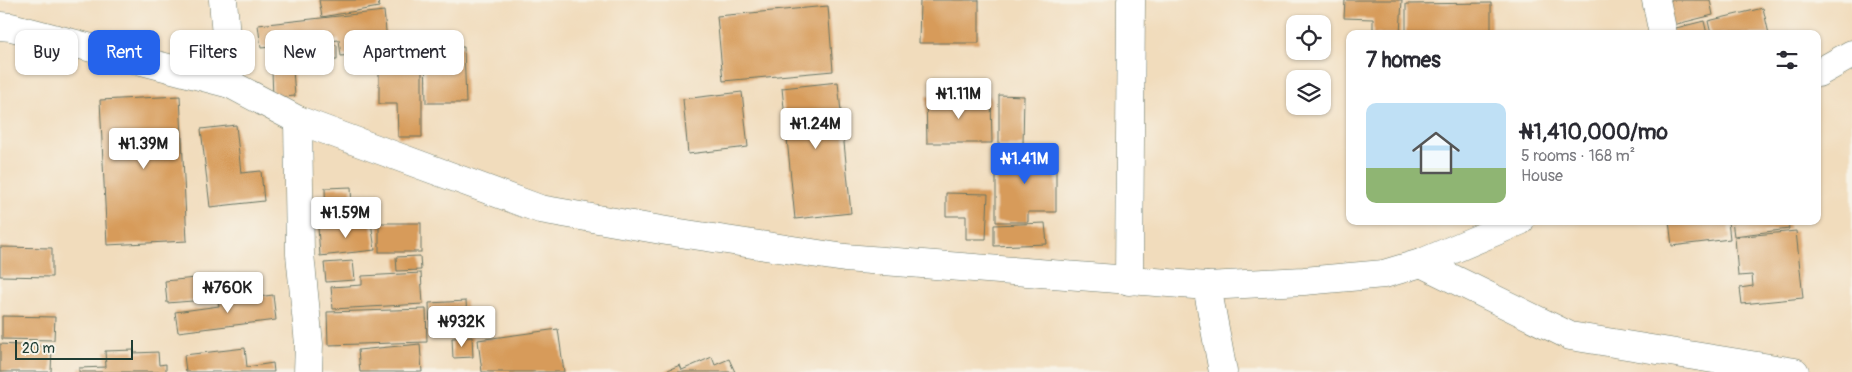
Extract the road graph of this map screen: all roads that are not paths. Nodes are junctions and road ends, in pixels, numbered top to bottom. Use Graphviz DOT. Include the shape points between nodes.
graph roads {
  1 [pos="223,0"];
  2 [pos="1131,0"];
  3 [pos="1656,0"];
  4 [pos="0,26"];
  5 [pos="1662,30"];
  6 [pos="1852,54"];
  7 [pos="1821,72"];
  8 [pos="230,84"];
  9 [pos="298,120"];
  10 [pos="1511,225"];
  11 [pos="1421,263"];
  12 [pos="1129,281"];
  13 [pos="1207,286"];
  14 [pos="308,372"];
  15 [pos="1223,372"];
  16 [pos="1795,372"];
  1 -- 8 [label="street"];
  2 -- 12 [label="street"];
  3 -- 5 [label="street"];
  4 -- 8 [label="street"];
  6 -- 7 [label="street"];
  8 -- 9 [label="street"];
  9 -- 12 [label="street" via="540,208 845,258"];
  9 -- 14 [label="street" via="300,254 309,344"];
  10 -- 11 [label="street"];
  11 -- 13 [label="street" via="1384,274"];
  11 -- 16 [label="street" via="1570,336"];
  12 -- 13 [label="street"];
  13 -- 15 [label="street"];
}
